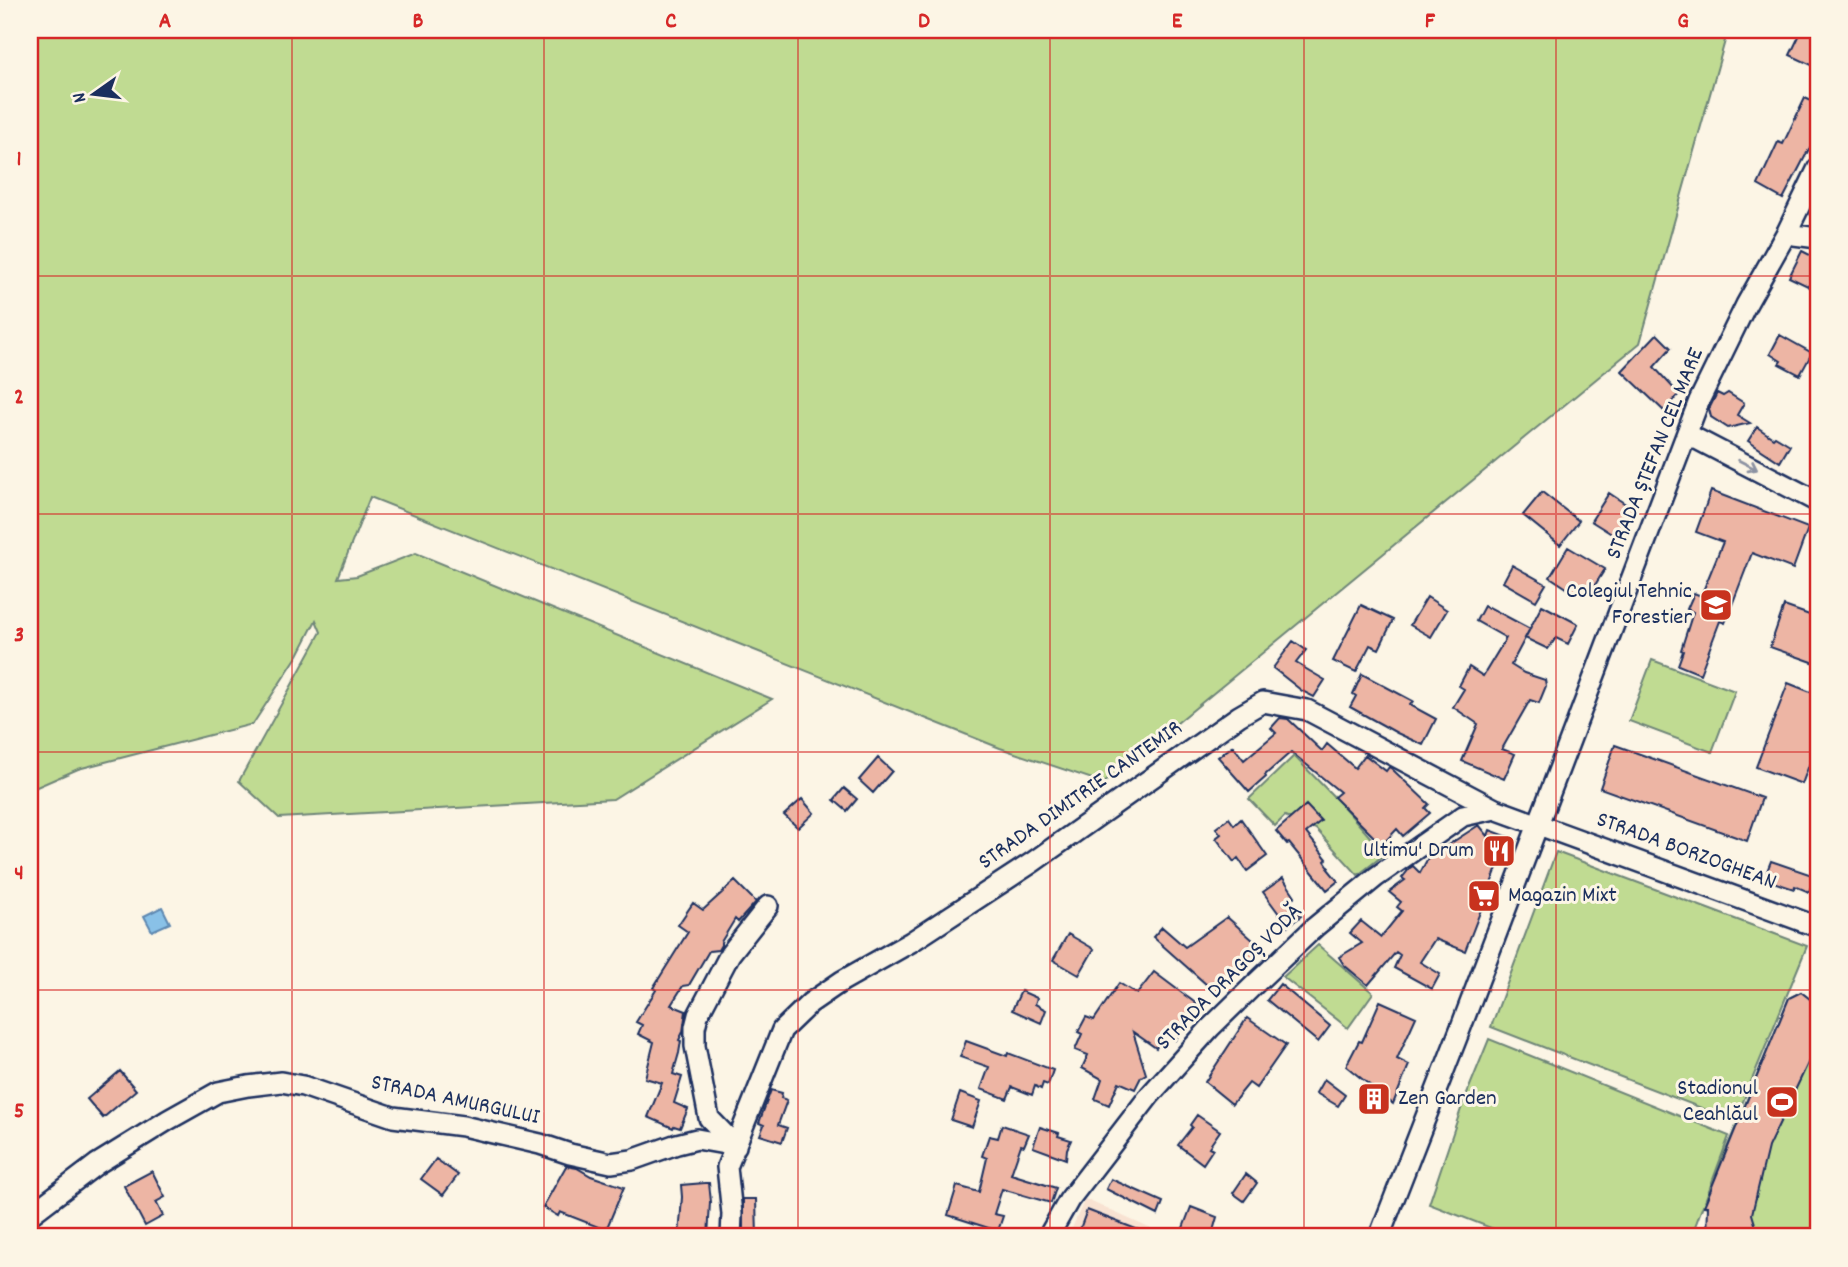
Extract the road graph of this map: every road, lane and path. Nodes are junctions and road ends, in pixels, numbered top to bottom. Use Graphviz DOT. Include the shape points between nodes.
graph roads {
  1 [pos="1818,168"];
  2 [pos="1787,232"];
  3 [pos="1818,238"];
  4 [pos="1687,433"];
  5 [pos="1818,502"];
  6 [pos="1495,809"];
  7 [pos="1537,824"];
  8 [pos="768,906"];
  9 [pos="1818,927"];
  10 [pos="736,1146"];
  11 [pos="30,1215"];
  12 [pos="731,1237"];
  13 [pos="1048,1237"];
  14 [pos="1379,1237"];
  1 -- 2 [label="street, STRADA ȘTEFAN CEL MARE"];
  2 -- 3 [label="street"];
  2 -- 4 [label="street, STRADA ȘTEFAN CEL MARE" via="1746,305"];
  4 -- 5 [label="street, one-way"];
  4 -- 7 [label="street, STRADA ȘTEFAN CEL MARE"];
  6 -- 7 [label="street, STRADA DIMITRIE CANTEMIR"];
  6 -- 10 [label="street, STRADA DIMITRIE CANTEMIR" via="1307,710 1263,702 1021,869 810,1003 782,1030"];
  6 -- 13 [label="street, STRADA DRAGOȘ VODĂ" via="1463,816 1376,877 1255,984 1150,1095 1069,1200"];
  7 -- 9 [label="street, STRADA BORZOGHEAN"];
  7 -- 14 [label="street, STRADA ȘTEFAN CEL MARE"];
  8 -- 10 [label="street" via="730,954 695,1027 709,1118"];
  10 -- 11 [label="street, STRADA AMURGULUI" via="697,1139 611,1163 463,1126 393,1117 281,1082 218,1092 97,1164"];
  10 -- 12 [label="street, STRADA DIMITRIE CANTEMIR" via="727,1167"];
}
